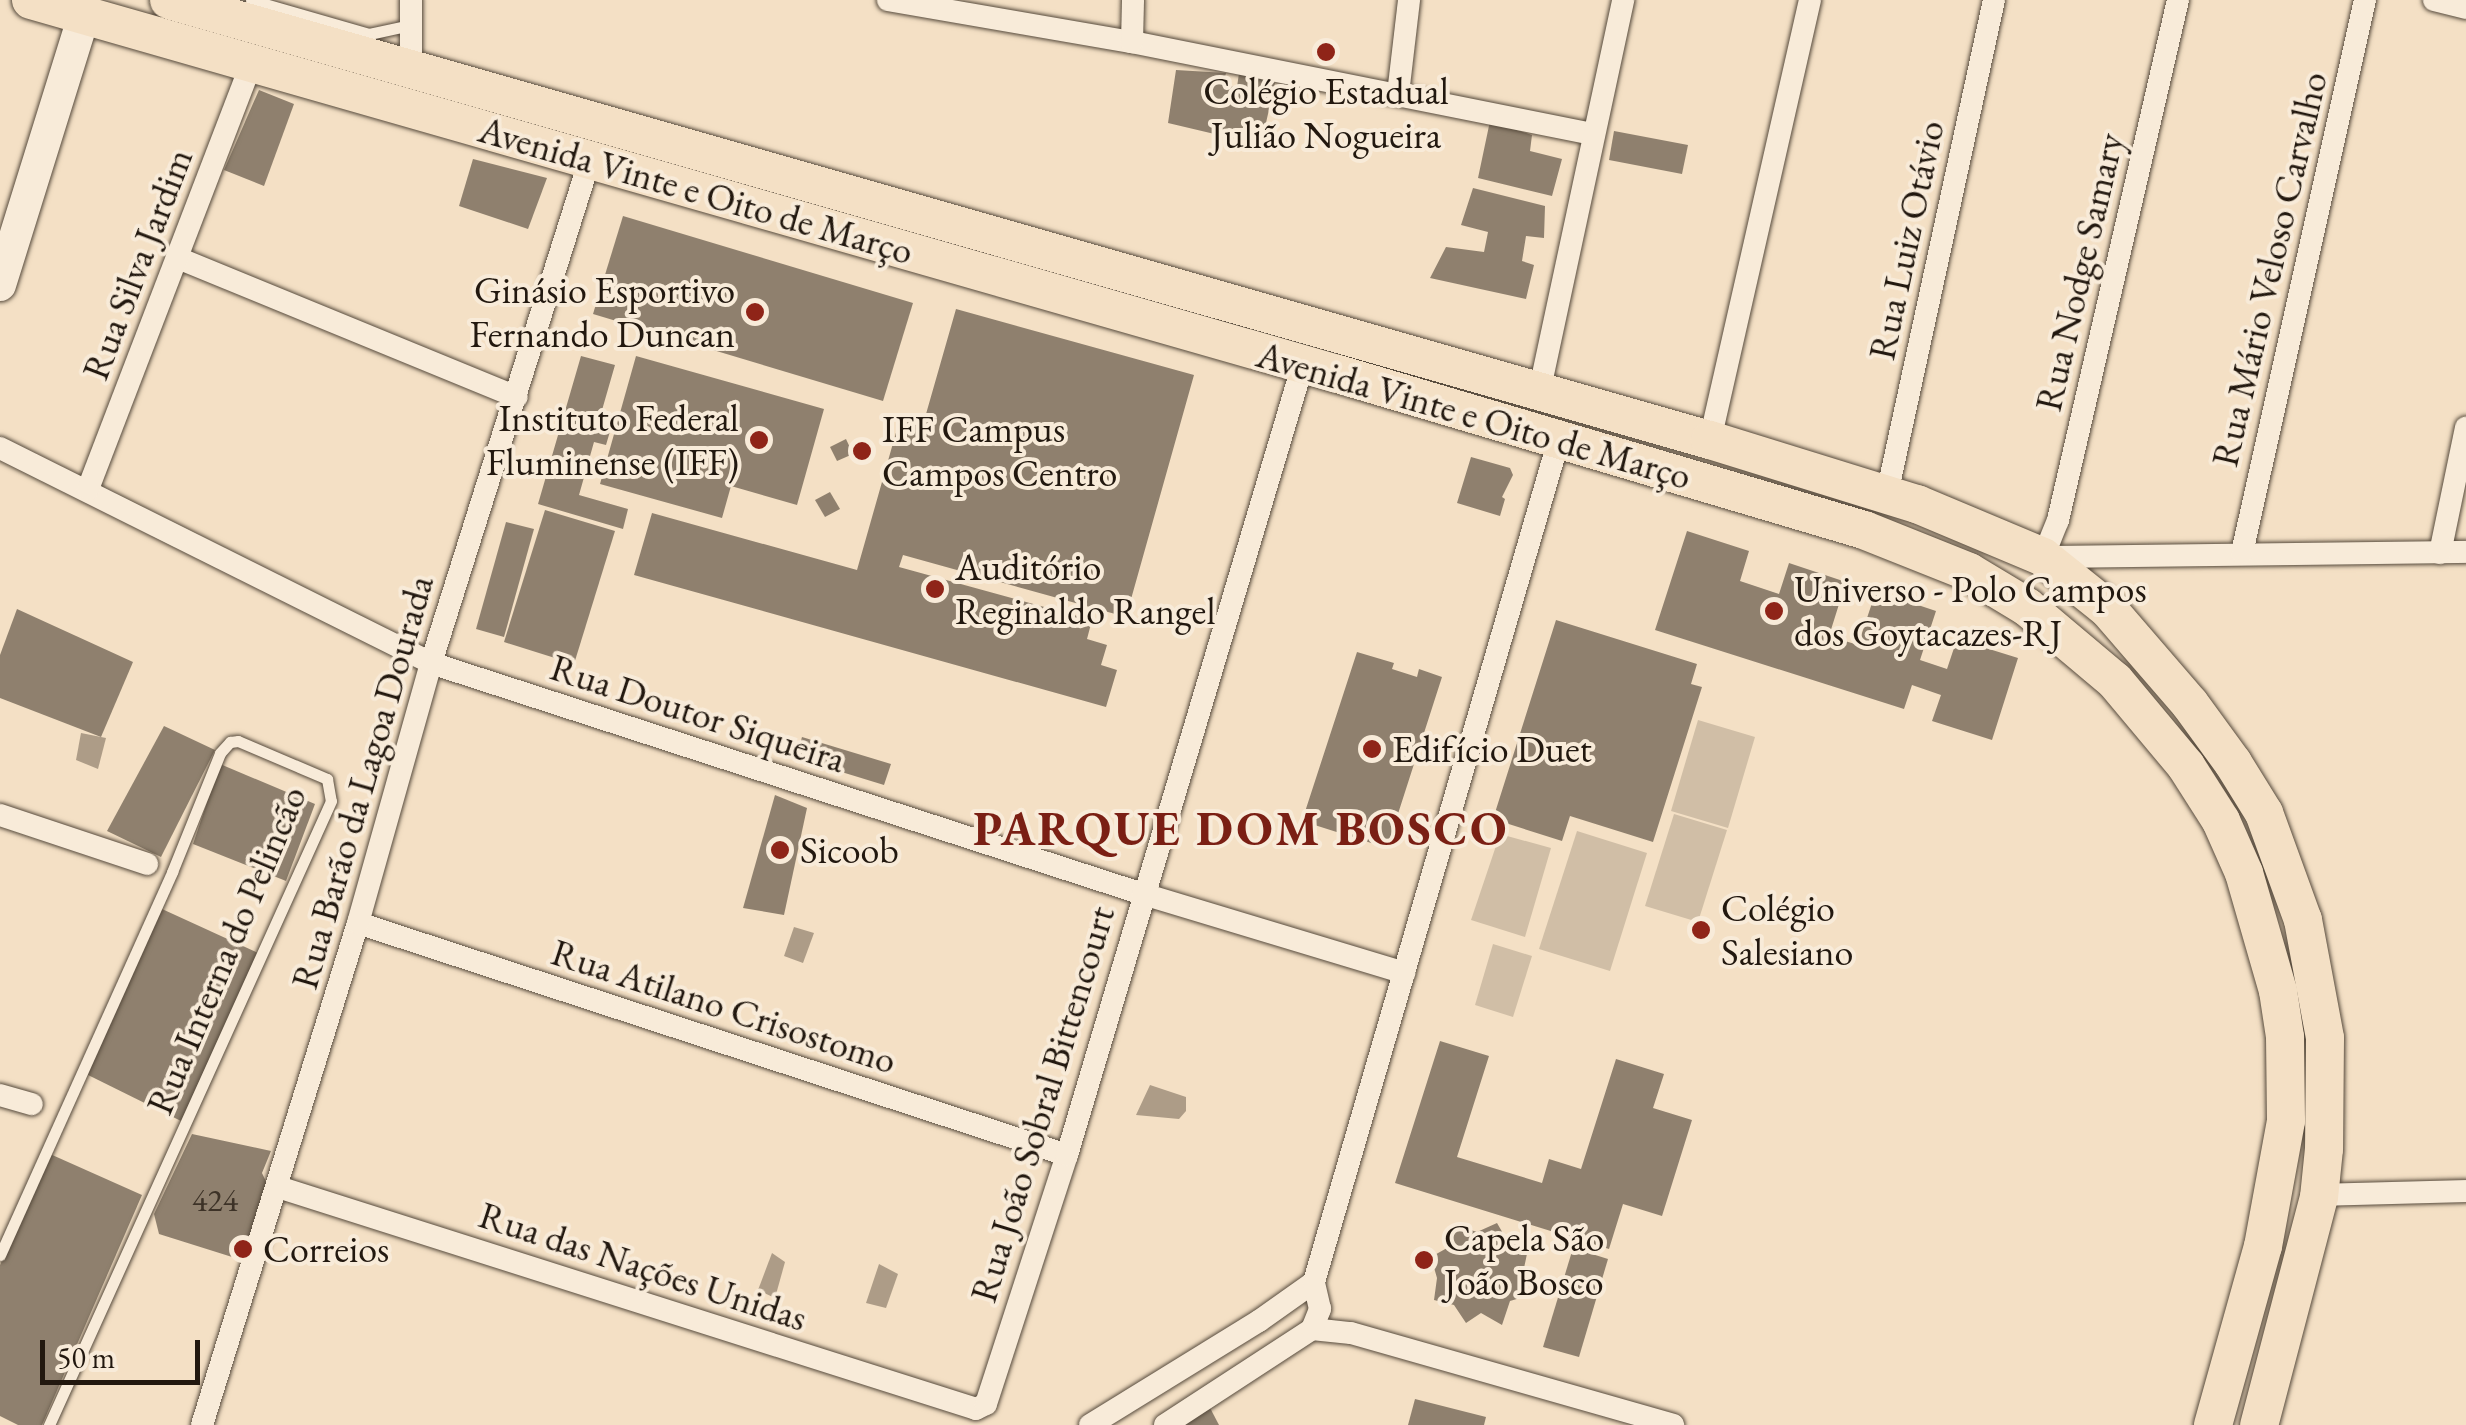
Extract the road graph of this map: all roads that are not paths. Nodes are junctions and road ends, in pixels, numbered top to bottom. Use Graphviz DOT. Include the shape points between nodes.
graph roads {
  1 [pos="31,0"];
  2 [pos="170,0"];
  3 [pos="251,0"];
  4 [pos="411,0"];
  5 [pos="888,0"];
  6 [pos="1133,0"];
  7 [pos="1409,0"];
  8 [pos="1623,0"];
  9 [pos="1810,0"];
  10 [pos="1994,0"];
  11 [pos="2178,0"];
  12 [pos="2365,0"];
  13 [pos="2434,0"];
  14 [pos="955,6"];
  15 [pos="2466,8"];
  16 [pos="84,15"];
  17 [pos="411,25"];
  18 [pos="1132,42"];
  19 [pos="252,64"];
  20 [pos="411,72"];
  21 [pos="1398,94"];
  22 [pos="1593,134"];
  23 [pos="590,160"];
  24 [pos="774,176"];
  25 [pos="178,258"];
  26 [pos="0,285"];
  27 [pos="1320,369"];
  28 [pos="1539,393"];
  29 [pos="517,397"];
  30 [pos="2466,428"];
  31 [pos="1559,439"];
  32 [pos="1710,440"];
  33 [pos="0,448"];
  34 [pos="1752,453"];
  35 [pos="88,489"];
  36 [pos="1887,494"];
  37 [pos="2242,552"];
  38 [pos="2466,552"];
  39 [pos="2440,553"];
  40 [pos="2043,557"];
  41 [pos="431,663"];
  42 [pos="0,815"];
  43 [pos="147,864"];
  44 [pos="1143,894"];
  45 [pos="358,923"];
  46 [pos="1404,973"];
  47 [pos="2278,991"];
  48 [pos="0,1095"];
  49 [pos="32,1104"];
  50 [pos="1068,1155"];
  51 [pos="278,1187"];
  52 [pos="2466,1191"];
  53 [pos="2318,1195"];
  54 [pos="0,1255"];
  55 [pos="1314,1282"];
  56 [pos="1316,1319"];
  57 [pos="986,1416"];
  58 [pos="1627,1419"];
  59 [pos="49,1425"];
  60 [pos="202,1425"];
  61 [pos="1090,1425"];
  62 [pos="1166,1425"];
  63 [pos="1674,1425"];
  64 [pos="2213,1425"];
  65 [pos="2259,1425"];
  1 -- 16 [label="main road, Avenida Vinte e Oito de Março"];
  2 -- 20 [label="main road, Avenida Vinte e Oito de Março"];
  3 -- 17 [label="lane" via="369,34"];
  4 -- 17 [label="street"];
  5 -- 14 [label="street"];
  6 -- 18 [label="street"];
  7 -- 21 [label="street"];
  8 -- 22 [label="street"];
  9 -- 32 [label="street"];
  10 -- 36 [label="street, Rua Luiz Otávio"];
  11 -- 40 [label="street, Rua Nodge Samary" via="2058,520"];
  12 -- 37 [label="street, Rua Mário Veloso Carvalho"];
  13 -- 15 [label="street"];
  14 -- 18 [label="street"];
  16 -- 19 [label="main road, Avenida Vinte e Oito de Março"];
  16 -- 26 [label="main road"];
  17 -- 20 [label="street"];
  18 -- 21 [label="street"];
  19 -- 23 [label="main road, Avenida Vinte e Oito de Março"];
  19 -- 25 [label="street, Rua Silva Jardim"];
  20 -- 24 [label="main road, Avenida Vinte e Oito de Março"];
  21 -- 22 [label="street"];
  22 -- 28 [label="street"];
  23 -- 24 [label="main road" via="599,146 617,146 724,173"];
  23 -- 27 [label="main road, Avenida Vinte e Oito de Março"];
  23 -- 29 [label="street, Rua Barão da Lagoa Dourada"];
  24 -- 28 [label="main road, Avenida Vinte e Oito de Março"];
  25 -- 29 [label="street"];
  25 -- 35 [label="street, Rua Silva Jardim"];
  27 -- 28 [label="main road" via="1353,368 1518,417 1532,414"];
  27 -- 31 [label="main road, Avenida Vinte e Oito de Março"];
  27 -- 44 [label="street, Rua João Sobral Bittencourt"];
  28 -- 32 [label="main road, Avenida Vinte e Oito de Março"];
  29 -- 41 [label="street, Rua Barão da Lagoa Dourada"];
  30 -- 39 [label="street"];
  31 -- 34 [label="main road" via="1578,418 1724,458"];
  31 -- 46 [label="street"];
  31 -- 47 [label="main road, Avenida Vinte e Oito de Março" via="1918,549 2027,606 2153,722 2221,821 2244,873"];
  32 -- 34 [label="main road, Avenida Vinte e Oito de Março"];
  33 -- 35 [label="street, Rua Doutor Siqueira"];
  34 -- 36 [label="main road, Avenida Vinte e Oito de Março"];
  35 -- 41 [label="street, Rua Doutor Siqueira"];
  36 -- 40 [label="main road, Avenida Vinte e Oito de Março"];
  37 -- 39 [label="street"];
  37 -- 40 [label="street"];
  38 -- 39 [label="street"];
  40 -- 53 [label="main road, Avenida Vinte e Oito de Março" via="2108,609 2151,657 2264,814 2303,920 2324,1038 2328,1090"];
  41 -- 44 [label="street, Rua Doutor Siqueira"];
  41 -- 45 [label="street, Rua Barão da Lagoa Dourada"];
  42 -- 43 [label="street"];
  44 -- 46 [label="street, Rua Doutor Siqueira"];
  44 -- 50 [label="street, Rua João Sobral Bittencourt"];
  45 -- 50 [label="street, Rua Atilano Crisostomo"];
  45 -- 51 [label="street, Rua Barão da Lagoa Dourada"];
  46 -- 55 [label="street"];
  47 -- 53 [label="main road" via="2294,1014 2293,1177 2295,1186"];
  47 -- 64 [label="main road, Avenida Vinte e Oito de Março" via="2286,1121 2262,1246"];
  48 -- 49 [label="street"];
  50 -- 57 [label="street, Rua João Sobral Bittencourt"];
  51 -- 57 [label="street, Rua das Nações Unidas"];
  51 -- 60 [label="street, Rua Barão da Lagoa Dourada"];
  52 -- 53 [label="street"];
  53 -- 65 [label="main road, Avenida Vinte e Oito de Março"];
  54 -- 59 [label="lane, Rua Interna do Pelincão" via="220,753 238,741 327,779 330,800"];
  55 -- 56 [label="street"];
  55 -- 61 [label="street"];
  56 -- 58 [label="street"];
  56 -- 62 [label="street"];
  58 -- 63 [label="street"];
}
